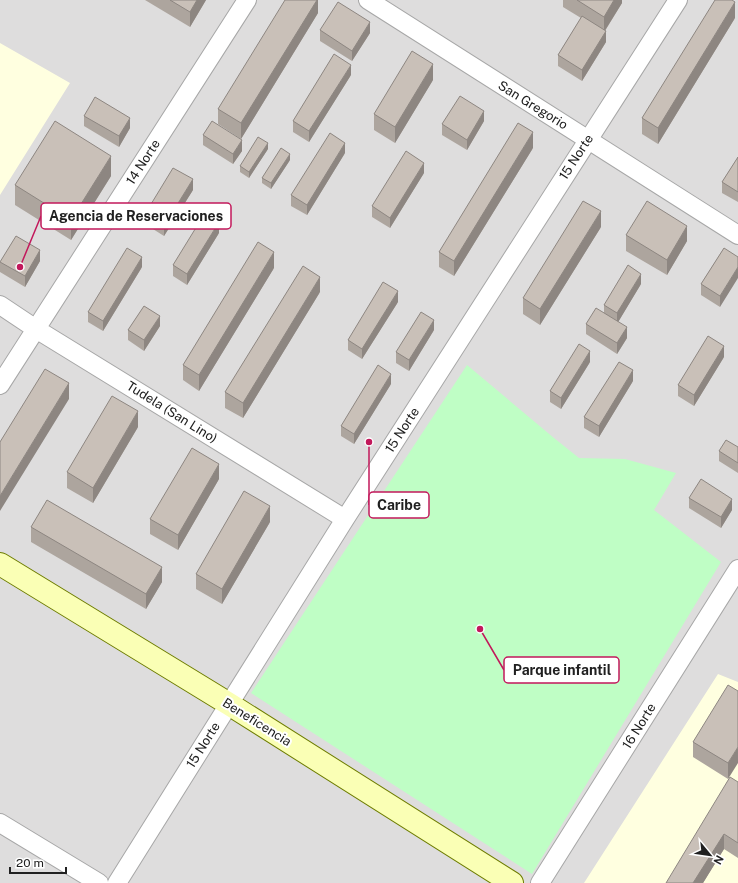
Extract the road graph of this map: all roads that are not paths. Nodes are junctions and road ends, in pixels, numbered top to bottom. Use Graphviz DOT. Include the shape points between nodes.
graph roads {
  1 [pos="247,0"];
  2 [pos="368,0"];
  3 [pos="678,0"];
  4 [pos="588,140"];
  5 [pos="738,235"];
  6 [pos="0,305"];
  7 [pos="36,329"];
  8 [pos="0,385"];
  9 [pos="346,519"];
  10 [pos="0,564"];
  11 [pos="738,569"];
  12 [pos="229,704"];
  13 [pos="0,823"];
  14 [pos="98,883"];
  15 [pos="117,883"];
  16 [pos="512,883"];
  17 [pos="540,883"];
  1 -- 7 [label="street, 14 Norte"];
  2 -- 4 [label="street, San Gregorio"];
  3 -- 4 [label="street, 15 Norte"];
  4 -- 5 [label="street, San Gregorio"];
  4 -- 9 [label="street, 15 Norte"];
  6 -- 7 [label="street, Tudela (San Lino)"];
  7 -- 8 [label="street, 14 Norte"];
  7 -- 9 [label="street, Tudela (San Lino)"];
  9 -- 12 [label="street, 15 Norte"];
  10 -- 12 [label="main road, Beneficencia"];
  11 -- 17 [label="street, 16 Norte"];
  12 -- 15 [label="street, 15 Norte"];
  12 -- 16 [label="main road, Beneficencia"];
  13 -- 14 [label="street"];
}
